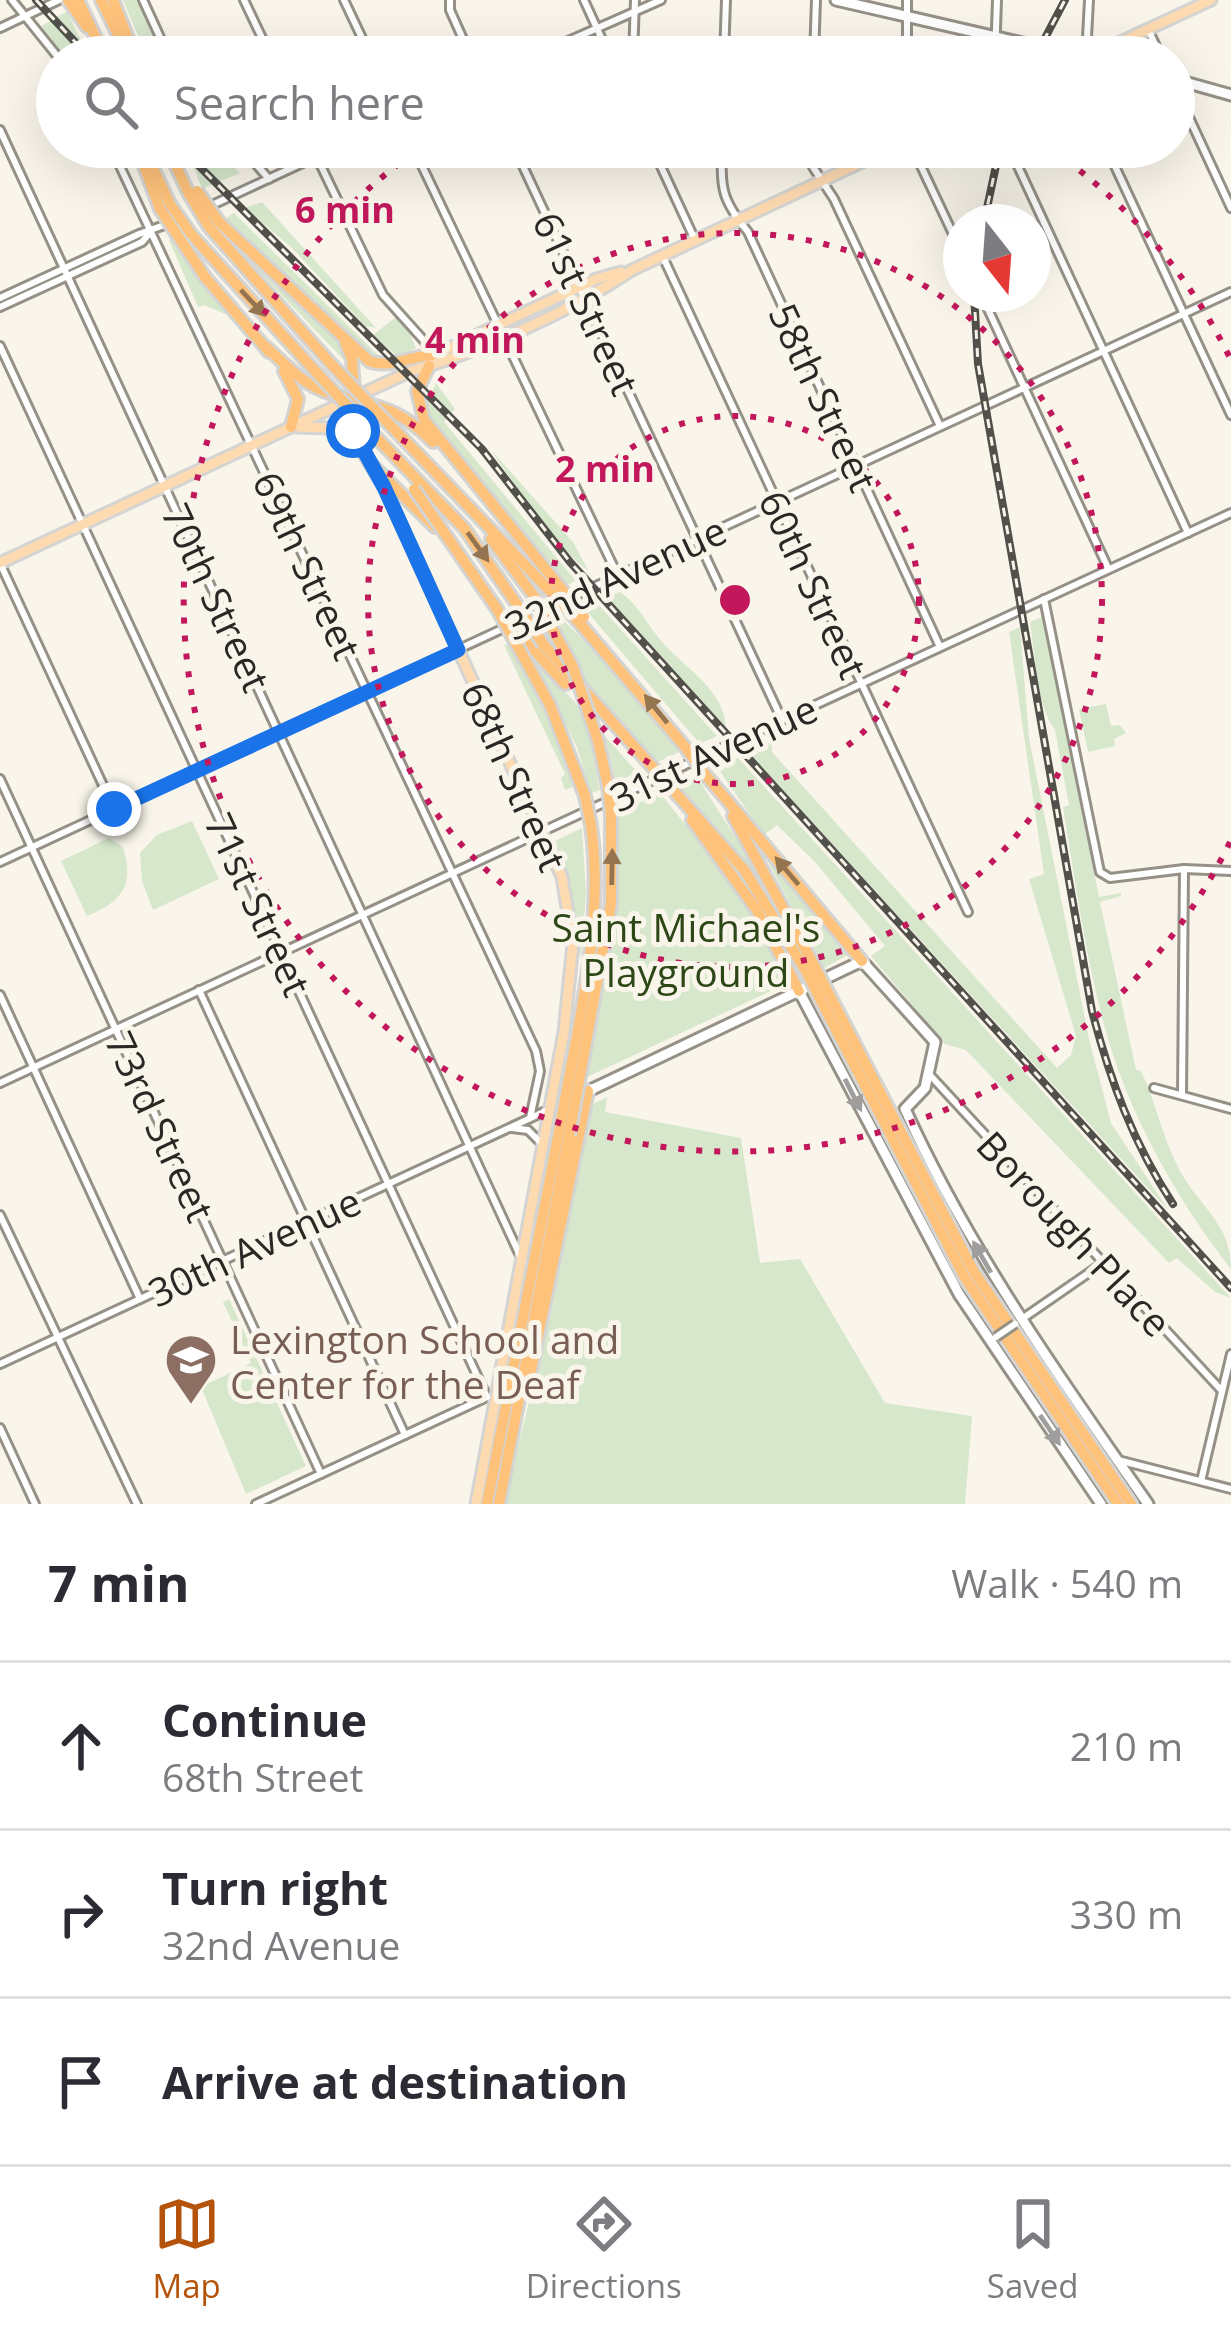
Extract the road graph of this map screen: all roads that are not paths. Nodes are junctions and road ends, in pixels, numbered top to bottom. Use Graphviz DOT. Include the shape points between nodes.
graph roads {
  1 [pos="11,0"];
  2 [pos="59,0"];
  3 [pos="68,0"];
  4 [pos="113,0"];
  5 [pos="143,0"];
  6 [pos="244,0"];
  7 [pos="344,0"];
  8 [pos="450,0"];
  9 [pos="584,0"];
  10 [pos="634,0"];
  11 [pos="662,0"];
  12 [pos="726,0"];
  13 [pos="816,0"];
  14 [pos="836,0"];
  15 [pos="907,0"];
  16 [pos="997,0"];
  17 [pos="1088,0"];
  18 [pos="1211,0"];
  19 [pos="101,1"];
  20 [pos="80,9"];
  21 [pos="634,11"];
  22 [pos="907,15"];
  23 [pos="26,16"];
  24 [pos="597,27"];
  25 [pos="0,28"];
  26 [pos="1148,29"];
  27 [pos="42,36"];
  28 [pos="95,36"];
  29 [pos="120,36"];
  30 [pos="125,36"];
  31 [pos="160,36"];
  32 [pos="261,36"];
  33 [pos="361,36"];
  34 [pos="462,36"];
  35 [pos="579,36"];
  36 [pos="601,36"];
  37 [pos="633,36"];
  38 [pos="725,36"];
  39 [pos="815,36"];
  40 [pos="907,36"];
  41 [pos="996,36"];
  42 [pos="1087,36"];
  43 [pos="1132,36"];
  44 [pos="1151,36"];
  45 [pos="1195,87"];
  46 [pos="1231,95"];
  47 [pos="1195,128"];
  48 [pos="0,130"];
  49 [pos="121,168"];
  50 [pos="149,168"];
  51 [pos="180,168"];
  52 [pos="259,168"];
  53 [pos="291,168"];
  54 [pos="323,168"];
  55 [pos="423,168"];
  56 [pos="524,168"];
  57 [pos="662,168"];
  58 [pos="722,168"];
  59 [pos="814,168"];
  60 [pos="851,168"];
  61 [pos="922,168"];
  62 [pos="1019,168"];
  63 [pos="1116,168"];
  64 [pos="268,179"];
  65 [pos="823,182"];
  66 [pos="165,206"];
  67 [pos="1231,208"];
  68 [pos="943,213"];
  69 [pos="738,220"];
  70 [pos="214,225"];
  71 [pos="151,232"];
  72 [pos="695,240"];
  73 [pos="662,256"];
  74 [pos="632,270"];
  75 [pos="67,272"];
  76 [pos="579,287"];
  77 [pos="1231,292"];
  78 [pos="0,298"];
  79 [pos="584,298"];
  80 [pos="0,307"];
  81 [pos="989,312"];
  82 [pos="1184,313"];
  83 [pos="500,330"];
  84 [pos="343,339"];
  85 [pos="0,346"];
  86 [pos="266,347"];
  87 [pos="1104,350"];
  88 [pos="432,358"];
  89 [pos="1024,387"];
  90 [pos="354,398"];
  91 [pos="1231,415"];
  92 [pos="940,426"];
  93 [pos="291,427"];
  94 [pos="372,433"];
  95 [pos="252,445"];
  96 [pos="370,463"];
  97 [pos="856,465"];
  98 [pos="462,469"];
  99 [pos="166,486"];
  100 [pos="460,499"];
  101 [pos="776,502"];
  102 [pos="1231,513"];
  103 [pos="82,525"];
  104 [pos="1188,533"];
  105 [pos="698,538"];
  106 [pos="0,563"];
  107 [pos="1108,570"];
  108 [pos="618,576"];
  109 [pos="482,586"];
  110 [pos="555,589"];
  111 [pos="1044,599"];
  112 [pos="940,647"];
  113 [pos="458,650"];
  114 [pos="861,684"];
  115 [pos="368,692"];
  116 [pos="603,716"];
  117 [pos="782,720"];
  118 [pos="280,732"];
  119 [pos="196,771"];
  120 [pos="704,773"];
  121 [pos="0,779"];
  122 [pos="674,792"];
  123 [pos="114,809"];
  124 [pos="544,830"];
  125 [pos="32,848"];
  126 [pos="0,862"];
  127 [pos="1184,869"];
  128 [pos="1231,871"];
  129 [pos="453,873"];
  130 [pos="968,912"];
  131 [pos="364,914"];
  132 [pos="281,952"];
  133 [pos="862,961"];
  134 [pos="812,971"];
  135 [pos="199,990"];
  136 [pos="799,991"];
  137 [pos="0,995"];
  138 [pos="116,1029"];
  139 [pos="577,1064"];
  140 [pos="33,1067"];
  141 [pos="929,1074"];
  142 [pos="0,1083"];
  143 [pos="1154,1088"];
  144 [pos="588,1091"];
  145 [pos="1182,1096"];
  146 [pos="1231,1108"];
  147 [pos="550,1109"];
  148 [pos="530,1118"];
  149 [pos="508,1128"];
  150 [pos="564,1133"];
  151 [pos="471,1146"];
  152 [pos="544,1146"];
  153 [pos="388,1184"];
  154 [pos="0,1215"];
  155 [pos="306,1222"];
  156 [pos="223,1261"];
  157 [pos="522,1261"];
  158 [pos="1103,1263"];
  159 [pos="140,1299"];
  160 [pos="1018,1322"];
  161 [pos="58,1338"];
  162 [pos="993,1339"];
  163 [pos="1231,1354"];
  164 [pos="0,1364"];
  165 [pos="1222,1391"];
  166 [pos="491,1398"];
  167 [pos="0,1428"];
  168 [pos="404,1435"];
  169 [pos="512,1435"];
  170 [pos="1117,1460"];
  171 [pos="321,1474"];
  172 [pos="1201,1481"];
  173 [pos="1231,1489"];
  174 [pos="1127,1502"];
  175 [pos="35,1504"];
  176 [pos="137,1504"];
  177 [pos="256,1504"];
  178 [pos="476,1504"];
  179 [pos="487,1504"];
  180 [pos="499,1504"];
  181 [pos="1101,1504"];
  182 [pos="1148,1504"];
  1 -- 23 [label="street"];
  2 -- 23 [label="street"];
  3 -- 20 [label="highway"];
  4 -- 30 [label="highway"];
  5 -- 31 [label="street"];
  6 -- 32 [label="street"];
  7 -- 33 [label="street"];
  8 -- 34 [label="street"];
  9 -- 24 [label="street"];
  10 -- 21 [label="street"];
  11 -- 21 [label="street"];
  12 -- 38 [label="street"];
  13 -- 39 [label="street"];
  14 -- 22 [label="street"];
  15 -- 22 [label="street"];
  16 -- 41 [label="street"];
  17 -- 42 [label="street"];
  18 -- 26 [label="main road"];
  19 -- 29 [label="highway"];
  20 -- 28 [label="highway"];
  21 -- 24 [label="street"];
  21 -- 37 [label="street"];
  22 -- 40 [label="street"];
  22 -- 41 [label="street"];
  23 -- 25 [label="street"];
  23 -- 27 [label="street"];
  24 -- 35 [label="street"];
  24 -- 36 [label="street"];
  26 -- 43 [label="main road"];
  26 -- 44 [label="street"];
  45 -- 46 [label="street"];
  47 -- 67 [label="street"];
  48 -- 75 [label="street, 70th Street"];
  49 -- 71 [label="street, 69th Street"];
  50 -- 66 [label="highway"];
  51 -- 70 [label="highway, bridge"];
  52 -- 64 [label="street"];
  53 -- 64 [label="street"];
  54 -- 88 [label="street" via="383,295"];
  55 -- 83 [label="street"];
  56 -- 76 [label="street, 61st Street"];
  57 -- 72 [label="street"];
  58 -- 69 [label="street, 58th Street" via="721,191"];
  59 -- 65 [label="street"];
  60 -- 65 [label="main road"];
  61 -- 68 [label="street"];
  62 -- 87 [label="street"];
  63 -- 82 [label="street"];
  64 -- 71 [label="street"];
  65 -- 69 [label="main road"];
  65 -- 92 [label="street"];
  66 -- 86 [label="highway, bridge" via="205,277"];
  66 -- 94 [label="highway, one-way, bridge"];
  69 -- 72 [label="main road"];
  69 -- 97 [label="street, 58th Street"];
  70 -- 84 [label="highway"];
  70 -- 100 [label="highway, bridge"];
  71 -- 75 [label="street"];
  71 -- 95 [label="street, 69th Street"];
  72 -- 73 [label="main road"];
  73 -- 74 [label="main road"];
  73 -- 101 [label="street, 60th Street"];
  74 -- 76 [label="main road"];
  74 -- 79 [label="main road"];
  75 -- 78 [label="street"];
  75 -- 80 [label="street"];
  75 -- 99 [label="street, 70th Street"];
  76 -- 79 [label="street, 61st Street"];
  76 -- 83 [label="main road"];
  77 -- 82 [label="street, 32nd Avenue"];
  79 -- 83 [label="main road"];
  79 -- 105 [label="street, 61st Street"];
  81 -- 89 [label="street"];
  82 -- 87 [label="street, 32nd Avenue"];
  82 -- 91 [label="street"];
  83 -- 88 [label="main road"];
  83 -- 108 [label="street"];
  84 -- 88 [label="highway" via="379,365"];
  84 -- 90 [label="highway"];
  85 -- 103 [label="street, 71st Street"];
  86 -- 90 [label="highway" via="307,382"];
  86 -- 93 [label="highway" via="298,394"];
  87 -- 89 [label="street, 32nd Avenue"];
  87 -- 104 [label="street"];
  88 -- 90 [label="main road"];
  88 -- 98 [label="highway" via="417,387 418,408"];
  89 -- 92 [label="street, 32nd Avenue"];
  89 -- 107 [label="street"];
  90 -- 93 [label="main road"];
  90 -- 96 [label="main road, 68th Street" via="354,436"];
  90 -- 98 [label="highway" via="409,418"];
  92 -- 97 [label="street, 32nd Avenue"];
  93 -- 95 [label="main road"];
  93 -- 96 [label="main road" via="332,429"];
  94 -- 109 [label="highway, bridge"];
  94 -- 116 [label="highway, one-way, bridge" via="464,527"];
  95 -- 99 [label="main road"];
  95 -- 115 [label="street, 69th Street"];
  96 -- 109 [label="highway" via="423,512"];
  96 -- 113 [label="main road, 68th Street"];
  97 -- 101 [label="street, 32nd Avenue"];
  97 -- 112 [label="street, 58th Street"];
  98 -- 110 [label="highway"];
  99 -- 103 [label="main road"];
  99 -- 118 [label="street, 70th Street"];
  100 -- 110 [label="highway"];
  139 -- 100 [label="highway, one-way, bridge" via="611,904 608,787 570,660 536,599"];
  101 -- 105 [label="street, 32nd Avenue"];
  101 -- 114 [label="street, 60th Street"];
  102 -- 104 [label="street, 31st Avenue"];
  103 -- 106 [label="main road"];
  103 -- 119 [label="street, 71st Street"];
  104 -- 107 [label="street, 31st Avenue"];
  105 -- 108 [label="street, 32nd Avenue"];
  105 -- 117 [label="street, 61st Street"];
  106 -- 123 [label="street"];
  107 -- 111 [label="street, 31st Avenue"];
  108 -- 113 [label="street, 32nd Avenue"];
  109 -- 116 [label="highway, bridge" via="564,683"];
  109 -- 139 [label="highway, bridge" via="550,705 591,825 593,928"];
  120 -- 110 [label="highway, one-way, bridge"];
  111 -- 112 [label="street, 31st Avenue"];
  111 -- 127 [label="street" via="1100,872 1110,878"];
  112 -- 114 [label="street, 31st Avenue"];
  113 -- 115 [label="street, 32nd Avenue"];
  113 -- 124 [label="main road, 68th Street"];
  114 -- 117 [label="street, 31st Avenue"];
  114 -- 130 [label="street, 60th Street"];
  115 -- 118 [label="street, 32nd Avenue"];
  115 -- 129 [label="street, 69th Street"];
  116 -- 122 [label="highway"];
  117 -- 124 [label="street, 31st Avenue, bridge"];
  118 -- 119 [label="street, 32nd Avenue"];
  118 -- 131 [label="street, 70th Street"];
  119 -- 123 [label="street, 32nd Avenue"];
  119 -- 132 [label="street, 71st Street"];
  133 -- 120 [label="highway, one-way"];
  120 -- 134 [label="highway" via="756,854"];
  121 -- 125 [label="street, 73rd Street"];
  122 -- 134 [label="highway" via="753,882"];
  122 -- 136 [label="highway" via="746,893"];
  123 -- 125 [label="street, 32nd Avenue"];
  124 -- 129 [label="street, 31st Avenue"];
  124 -- 147 [label="main road, 68th Street" via="568,897 573,944"];
  125 -- 126 [label="street, 32nd Avenue"];
  125 -- 138 [label="street, 73rd Street"];
  127 -- 128 [label="street"];
  127 -- 145 [label="street"];
  129 -- 131 [label="street, 31st Avenue"];
  129 -- 148 [label="street, 69th Street" via="540,1062"];
  131 -- 132 [label="street, 31st Avenue"];
  131 -- 151 [label="street, 70th Street"];
  132 -- 135 [label="street, 31st Avenue"];
  132 -- 153 [label="street, 71st Street"];
  133 -- 136 [label="street, 30th Avenue"];
  133 -- 141 [label="street" via="934,1042"];
  134 -- 174 [label="highway, bridge" via="967,1259"];
  135 -- 138 [label="street, 31st Avenue"];
  135 -- 155 [label="street"];
  136 -- 144 [label="street, 30th Avenue"];
  136 -- 162 [label="street, one-way" via="915,1216"];
  137 -- 140 [label="street"];
  138 -- 140 [label="street, 31st Avenue"];
  138 -- 156 [label="street, 73rd Street"];
  139 -- 150 [label="highway, bridge"];
  140 -- 142 [label="street, 31st Avenue"];
  140 -- 159 [label="street"];
  141 -- 158 [label="street, Borough Place"];
  160 -- 141 [label="street, one-way" via="905,1108"];
  143 -- 145 [label="street"];
  144 -- 147 [label="street, 30th Avenue"];
  144 -- 169 [label="highway" via="544,1321"];
  145 -- 146 [label="street"];
  147 -- 148 [label="street, 30th Avenue"];
  147 -- 152 [label="main road, 68th Street"];
  148 -- 149 [label="street, 30th Avenue"];
  149 -- 151 [label="street, 30th Avenue"];
  149 -- 152 [label="street" via="528,1130"];
  150 -- 169 [label="highway"];
  150 -- 179 [label="highway"];
  151 -- 153 [label="street, 30th Avenue"];
  151 -- 157 [label="street, 70th Street"];
  152 -- 157 [label="main road, 68th Street"];
  153 -- 155 [label="street, 30th Avenue"];
  153 -- 166 [label="street, 71st Street"];
  154 -- 161 [label="street"];
  155 -- 156 [label="street, 30th Avenue"];
  155 -- 168 [label="street"];
  156 -- 159 [label="street, 30th Avenue"];
  156 -- 171 [label="street, 73rd Street"];
  157 -- 166 [label="main road, 68th Street"];
  158 -- 160 [label="street"];
  158 -- 165 [label="street, Borough Place"];
  159 -- 161 [label="street, 30th Avenue"];
  160 -- 162 [label="street, bridge"];
  160 -- 170 [label="street"];
  161 -- 164 [label="street, 30th Avenue"];
  161 -- 176 [label="street"];
  162 -- 181 [label="street, one-way"];
  163 -- 165 [label="street"];
  165 -- 172 [label="street"];
  166 -- 168 [label="street"];
  166 -- 178 [label="main road, 68th Street"];
  167 -- 175 [label="street"];
  168 -- 171 [label="street"];
  169 -- 180 [label="highway"];
  170 -- 172 [label="street"];
  170 -- 182 [label="street"];
  171 -- 177 [label="street"];
  172 -- 173 [label="street"];
}
